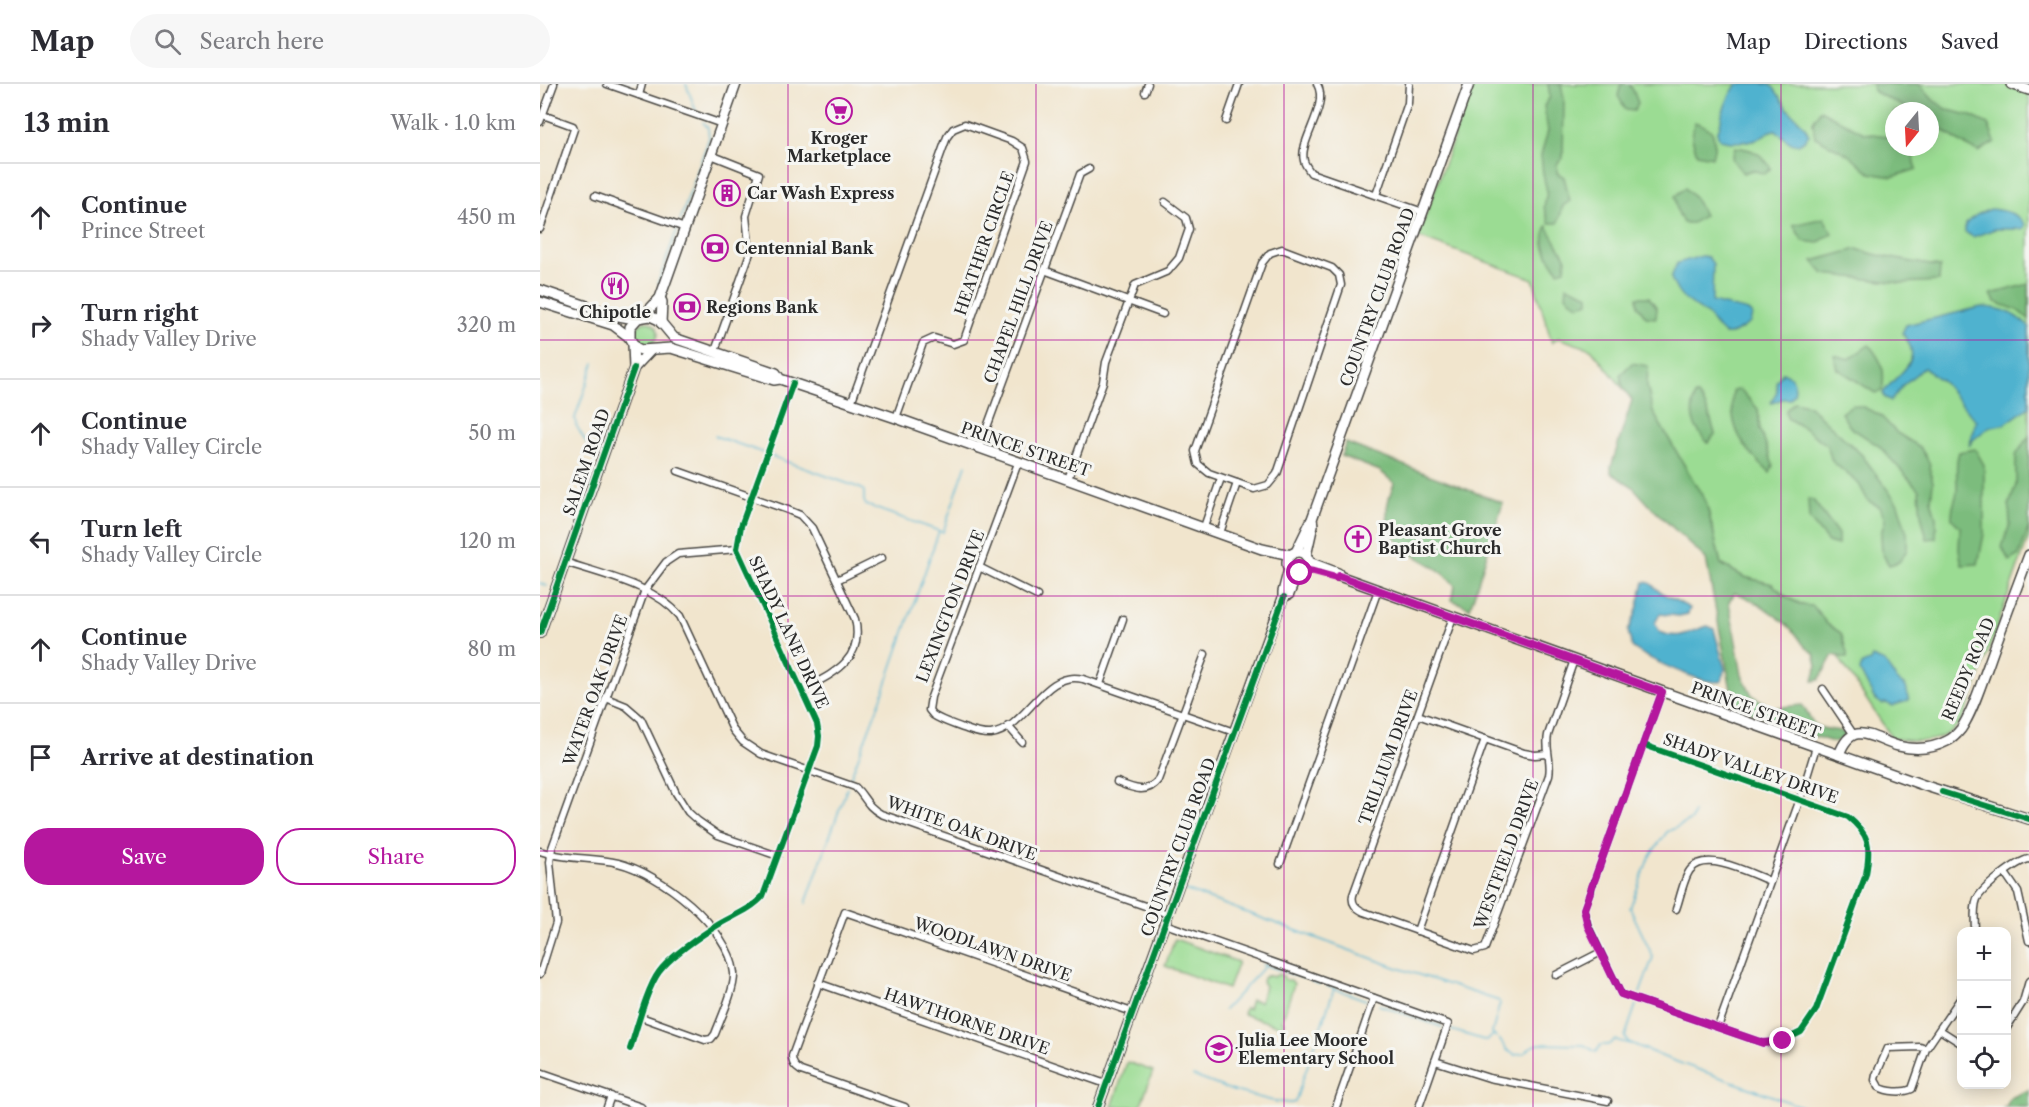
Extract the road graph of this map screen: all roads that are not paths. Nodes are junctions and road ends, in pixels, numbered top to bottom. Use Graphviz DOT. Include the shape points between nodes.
graph roads {
  1 [pos="554,84"];
  2 [pos="608,84"];
  3 [pos="642,84"];
  4 [pos="736,84"];
  5 [pos="1148,84"];
  6 [pos="1239,84"];
  7 [pos="1317,84"];
  8 [pos="1409,84"];
  9 [pos="1469,84"];
  10 [pos="2011,84"];
  11 [pos="2029,90"];
  12 [pos="1145,92"];
  13 [pos="639,95"];
  14 [pos="541,118"];
  15 [pos="1226,121"];
  16 [pos="722,124"];
  17 [pos="711,155"];
  18 [pos="1089,170"];
  19 [pos="1376,195"];
  20 [pos="595,196"];
  21 [pos="1165,202"];
  22 [pos="1423,212"];
  23 [pos="685,228"];
  24 [pos="540,229"];
  25 [pos="1044,270"];
  26 [pos="540,290"];
  27 [pos="660,298"];
  28 [pos="1128,300"];
  29 [pos="542,303"];
  30 [pos="584,305"];
  31 [pos="1163,314"];
  32 [pos="639,318"];
  33 [pos="662,325"];
  34 [pos="631,341"];
  35 [pos="653,349"];
  36 [pos="715,351"];
  37 [pos="634,368"];
  38 [pos="778,376"];
  39 [pos="793,384"];
  40 [pos="851,403"];
  41 [pos="896,418"];
  42 [pos="979,449"];
  43 [pos="1018,463"];
  44 [pos="678,471"];
  45 [pos="1221,478"];
  46 [pos="1068,479"];
  47 [pos="1237,483"];
  48 [pos="751,497"];
  49 [pos="1204,527"];
  50 [pos="1220,533"];
  51 [pos="737,549"];
  52 [pos="2029,555"];
  53 [pos="882,558"];
  54 [pos="565,562"];
  55 [pos="1298,563"];
  56 [pos="979,567"];
  57 [pos="837,580"];
  58 [pos="645,590"];
  59 [pos="1378,590"];
  60 [pos="1037,596"];
  61 [pos="1453,617"];
  62 [pos="1123,619"];
  63 [pos="540,633"];
  64 [pos="1205,654"];
  65 [pos="1574,660"];
  66 [pos="1100,684"];
  67 [pos="802,690"];
  68 [pos="1823,690"];
  69 [pos="1662,692"];
  70 [pos="606,698"];
  71 [pos="1183,714"];
  72 [pos="1418,715"];
  73 [pos="1008,726"];
  74 [pos="1234,732"];
  75 [pos="1854,735"];
  76 [pos="1485,739"];
  77 [pos="1022,742"];
  78 [pos="1644,745"];
  79 [pos="1816,747"];
  80 [pos="1547,754"];
  81 [pos="1839,755"];
  82 [pos="809,771"];
  83 [pos="1117,782"];
  84 [pos="1800,799"];
  85 [pos="2029,819"];
  86 [pos="540,851"];
  87 [pos="550,855"];
  88 [pos="778,856"];
  89 [pos="2029,859"];
  90 [pos="1280,864"];
  91 [pos="2005,873"];
  92 [pos="1770,881"];
  93 [pos="1676,909"];
  94 [pos="1166,919"];
  95 [pos="1976,927"];
  96 [pos="713,928"];
  97 [pos="1417,930"];
  98 [pos="2029,941"];
  99 [pos="1601,952"];
  100 [pos="540,974"];
  101 [pos="1557,975"];
  102 [pos="2029,981"];
  103 [pos="818,983"];
  104 [pos="1374,998"];
  105 [pos="1957,1004"];
  106 [pos="1132,1012"];
  107 [pos="641,1017"];
  108 [pos="2011,1022"];
  109 [pos="1718,1027"];
  110 [pos="1940,1030"];
  111 [pos="1957,1041"];
  112 [pos="630,1049"];
  113 [pos="1926,1049"];
  114 [pos="1435,1062"];
  115 [pos="540,1072"];
  116 [pos="1106,1084"];
  117 [pos="611,1096"];
  118 [pos="1608,1101"];
  119 [pos="607,1107"];
  120 [pos="641,1107"];
  121 [pos="905,1107"];
  122 [pos="1098,1107"];
  123 [pos="1336,1107"];
  124 [pos="1419,1107"];
  1 -- 14 [label="street"];
  2 -- 13 [label="street"];
  3 -- 13 [label="street"];
  4 -- 16 [label="main road"];
  5 -- 12 [label="street"];
  6 -- 15 [label="street"];
  7 -- 19 [label="street" via="1318,107 1303,161 1311,173"];
  8 -- 19 [label="street" via="1408,103"];
  9 -- 22 [label="main road, COUNTRY CLUB ROAD"];
  10 -- 11 [label="main road"];
  13 -- 16 [label="street"];
  14 -- 24 [label="street" via="574,129"];
  16 -- 17 [label="main road"];
  17 -- 23 [label="main road"];
  17 -- 36 [label="street" via="759,174 746,216 750,253"];
  18 -- 25 [label="street, CHAPEL HILL DRIVE" via="1080,174"];
  19 -- 22 [label="street"];
  20 -- 23 [label="street"];
  21 -- 28 [label="street" via="1186,218 1189,230 1179,258 1168,271 1135,285"];
  22 -- 55 [label="main road, COUNTRY CLUB ROAD" via="1308,524"];
  23 -- 27 [label="main road"];
  25 -- 28 [label="street"];
  25 -- 42 [label="street, CHAPEL HILL DRIVE"];
  26 -- 30 [label="main road"];
  27 -- 32 [label="main road"];
  27 -- 33 [label="main road"];
  28 -- 31 [label="street"];
  28 -- 46 [label="street"];
  29 -- 30 [label="main road" via="557,300 578,307"];
  29 -- 34 [label="main road" via="613,326"];
  30 -- 32 [label="main road" via="619,317"];
  32 -- 33 [label="main road" via="653,317"];
  32 -- 34 [label="main road" via="630,327"];
  33 -- 35 [label="main road" via="663,340"];
  33 -- 36 [label="main road, PRINCE STREET" via="675,338"];
  34 -- 35 [label="main road" via="641,350"];
  34 -- 37 [label="main road, SALEM ROAD"];
  35 -- 37 [label="main road, SALEM ROAD"];
  35 -- 38 [label="main road, PRINCE STREET" via="671,348"];
  36 -- 38 [label="main road, PRINCE STREET"];
  37 -- 54 [label="main road, SALEM ROAD"];
  38 -- 39 [label="main road, PRINCE STREET"];
  39 -- 40 [label="main road, PRINCE STREET"];
  39 -- 48 [label="street, SHADY LANE DRIVE"];
  40 -- 41 [label="main road, PRINCE STREET"];
  40 -- 41 [label="street, HEATHER CIRCLE" via="947,137 965,124 1012,141 1023,148 1027,161 964,339 953,344 934,338 923,343"];
  41 -- 42 [label="main road, PRINCE STREET"];
  42 -- 43 [label="main road, PRINCE STREET"];
  43 -- 46 [label="main road, PRINCE STREET"];
  43 -- 56 [label="street, LEXINGTON DRIVE"];
  44 -- 48 [label="street"];
  45 -- 47 [label="street"];
  45 -- 47 [label="street" via="1198,464 1195,451 1262,262 1270,253 1282,249 1332,268 1341,285 1276,474 1268,485 1254,489"];
  45 -- 49 [label="street"];
  46 -- 49 [label="main road, PRINCE STREET"];
  47 -- 50 [label="street"];
  48 -- 51 [label="street, SHADY LANE DRIVE"];
  48 -- 57 [label="street" via="807,521"];
  49 -- 50 [label="main road, PRINCE STREET"];
  50 -- 55 [label="main road, PRINCE STREET"];
  51 -- 58 [label="street, WATER OAK DRIVE" via="678,554 666,562"];
  51 -- 67 [label="street, SHADY LANE DRIVE"];
  52 -- 75 [label="main road, REEDY ROAD" via="1974,704 1956,734 1940,744 1914,748 1866,733"];
  53 -- 57 [label="street"];
  54 -- 58 [label="street, WHITE OAK DRIVE"];
  54 -- 63 [label="main road, SALEM ROAD"];
  55 -- 59 [label="main road, PRINCE STREET" via="1338,573"];
  55 -- 74 [label="main road, COUNTRY CLUB ROAD"];
  56 -- 60 [label="street"];
  56 -- 73 [label="street, LEXINGTON DRIVE" via="930,697 929,710 938,718 980,734 992,734"];
  57 -- 67 [label="street" via="855,619 855,643 840,670"];
  58 -- 70 [label="street, WATER OAK DRIVE"];
  58 -- 82 [label="street, WHITE OAK DRIVE" via="665,600 680,616 737,736 761,754"];
  59 -- 61 [label="main road, PRINCE STREET"];
  59 -- 90 [label="street"];
  61 -- 65 [label="main road, PRINCE STREET"];
  61 -- 72 [label="street, TRILLIUM DRIVE"];
  62 -- 66 [label="street"];
  64 -- 71 [label="street"];
  65 -- 69 [label="main road, PRINCE STREET"];
  65 -- 80 [label="street, WESTFIELD DRIVE" via="1548,735"];
  66 -- 71 [label="street, LEXINGTON DRIVE"];
  66 -- 73 [label="street, LEXINGTON DRIVE" via="1066,677"];
  67 -- 82 [label="street, SHADY LANE DRIVE" via="819,736"];
  68 -- 75 [label="street"];
  69 -- 78 [label="street, SHADY VALLEY DRIVE"];
  69 -- 79 [label="main road, PRINCE STREET"];
  70 -- 87 [label="street, WATER OAK DRIVE"];
  70 -- 88 [label="street" via="626,706 641,719 688,812 718,835"];
  71 -- 74 [label="street, LEXINGTON DRIVE"];
  71 -- 83 [label="street" via="1155,784 1138,789"];
  72 -- 76 [label="street"];
  72 -- 97 [label="street, TRILLIUM DRIVE" via="1353,895 1355,906 1364,912"];
  73 -- 77 [label="street"];
  74 -- 94 [label="main road, COUNTRY CLUB ROAD"];
  75 -- 81 [label="main road"];
  76 -- 80 [label="street" via="1530,755"];
  76 -- 97 [label="street"];
  78 -- 84 [label="street, SHADY VALLEY DRIVE"];
  78 -- 99 [label="street, SHADY VALLEY DRIVE" via="1584,909"];
  79 -- 81 [label="main road, PRINCE STREET"];
  79 -- 84 [label="street"];
  80 -- 97 [label="street, WESTFIELD DRIVE" via="1548,775 1488,943 1482,951 1474,951"];
  81 -- 85 [label="main road, PRINCE STREET"];
  82 -- 88 [label="street, SHADY LANE DRIVE"];
  82 -- 94 [label="street, WHITE OAK DRIVE" via="855,787 867,804 881,814"];
  84 -- 92 [label="street"];
  84 -- 109 [label="street, SHADY VALLEY DRIVE" via="1848,817 1862,829 1868,844 1866,874 1816,1010 1801,1032 1783,1041 1763,1043"];
  86 -- 87 [label="street"];
  87 -- 96 [label="street" via="618,863 646,873 678,894"];
  87 -- 100 [label="street, WATER OAK DRIVE" via="556,923"];
  88 -- 96 [label="street, SHADY LANE DRIVE" via="767,889 758,902"];
  89 -- 91 [label="street" via="2019,861"];
  91 -- 95 [label="street" via="1978,897"];
  91 -- 98 [label="street" via="2018,892"];
  92 -- 93 [label="street" via="1715,861 1700,862 1690,870"];
  92 -- 109 [label="street"];
  94 -- 104 [label="street, WHITE OAK DRIVE"];
  94 -- 106 [label="main road, COUNTRY CLUB ROAD"];
  96 -- 107 [label="street, SHADY LANE DRIVE" via="659,972"];
  96 -- 107 [label="street" via="730,958 734,975 711,1039"];
  99 -- 101 [label="street"];
  99 -- 109 [label="street, SHADY VALLEY DRIVE" via="1621,994"];
  102 -- 108 [label="street"];
  103 -- 106 [label="street, WOODLAWN DRIVE" via="845,912"];
  103 -- 116 [label="street, HAWTHORNE DRIVE"];
  103 -- 121 [label="street" via="792,1056 795,1067"];
  104 -- 114 [label="street, WHITE OAK DRIVE" via="1448,1024"];
  104 -- 123 [label="street"];
  105 -- 110 [label="street"];
  106 -- 116 [label="main road, COUNTRY CLUB ROAD"];
  107 -- 112 [label="street, SHADY LANE DRIVE"];
  110 -- 111 [label="street"];
  110 -- 113 [label="street"];
  113 -- 113 [label="street" via="1911,1089 1879,1087 1876,1075 1888,1048"];
  114 -- 118 [label="street" via="1489,1078"];
  114 -- 124 [label="street"];
  115 -- 117 [label="street"];
  116 -- 122 [label="main road, COUNTRY CLUB ROAD"];
  117 -- 119 [label="street"];
  117 -- 120 [label="street"];
}
